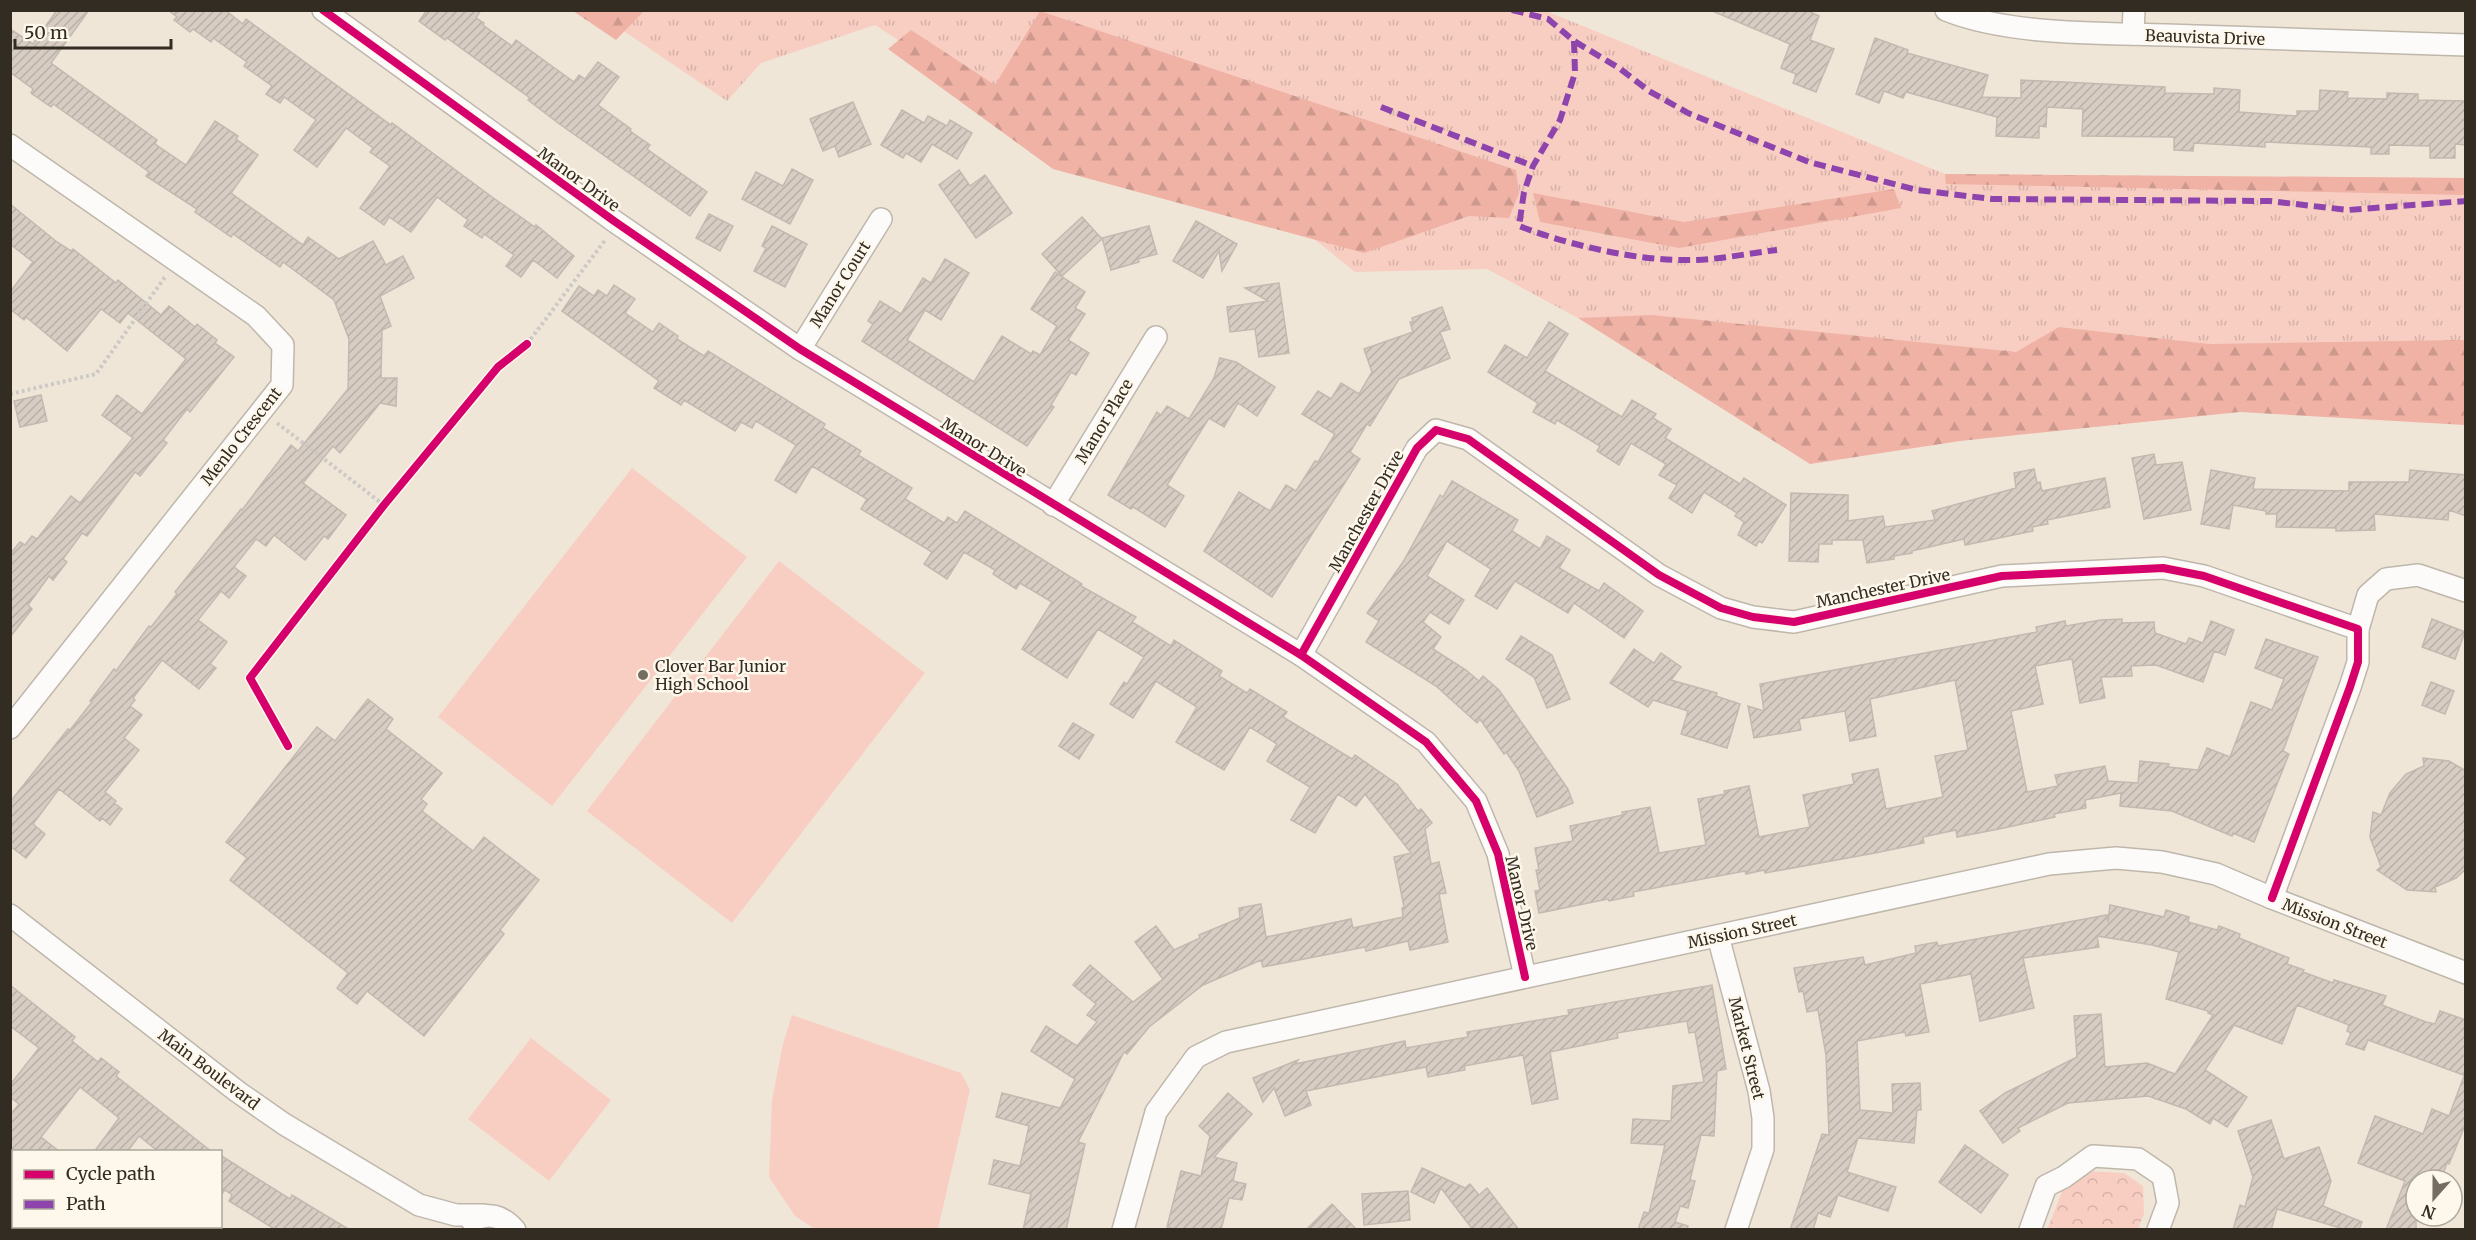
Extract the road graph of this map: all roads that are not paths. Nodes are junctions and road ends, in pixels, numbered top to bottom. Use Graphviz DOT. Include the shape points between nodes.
graph roads {
  1 [pos="323,10"];
  2 [pos="1946,10"];
  3 [pos="2134,10"];
  4 [pos="2133,34"];
  5 [pos="2466,45"];
  6 [pos="10,145"];
  7 [pos="881,219"];
  8 [pos="1156,337"];
  9 [pos="800,350"];
  10 [pos="1053,505"];
  11 [pos="2466,591"];
  12 [pos="2358,629"];
  13 [pos="1300,655"];
  14 [pos="10,728"];
  15 [pos="2272,898"];
  16 [pos="10,915"];
  17 [pos="1718,936"];
  18 [pos="2466,973"];
  19 [pos="1525,977"];
  20 [pos="419,1205"];
  21 [pos="484,1215"];
  22 [pos="445,1230"];
  23 [pos="463,1230"];
  24 [pos="515,1230"];
  25 [pos="1123,1230"];
  26 [pos="1736,1230"];
  27 [pos="2030,1230"];
  28 [pos="2158,1230"];
  1 -- 9 [label="street, Manor Drive"];
  2 -- 4 [label="street, Beauvista Drive" via="1962,17 2024,28"];
  3 -- 4 [label="street"];
  4 -- 5 [label="street, Beauvista Drive"];
  6 -- 14 [label="street, Menlo Crescent" via="256,316 283,345 282,385"];
  7 -- 9 [label="street, Manor Court"];
  8 -- 10 [label="street, Manor Place"];
  9 -- 10 [label="street, Manor Drive"];
  10 -- 13 [label="street, Manor Drive"];
  11 -- 12 [label="street" via="2418,575 2386,579 2368,596"];
  12 -- 13 [label="street, Manchester Drive" via="2204,576 2163,568 2002,576 1794,622 1753,617 1721,608 1659,574 1468,439 1436,430 1417,448"];
  12 -- 15 [label="street" via="2358,662"];
  13 -- 19 [label="street, Manor Drive" via="1426,742 1476,801 1498,854"];
  15 -- 17 [label="street, Mission Street" via="2216,874 2162,862 2116,858 2049,864"];
  15 -- 18 [label="street, Mission Street"];
  16 -- 20 [label="street, Main Boulevard" via="261,1109"];
  17 -- 19 [label="street, Mission Street"];
  17 -- 26 [label="street, Market Street" via="1763,1118 1763,1149"];
  19 -- 25 [label="street, Mission Street" via="1226,1042 1196,1057 1156,1112"];
  20 -- 21 [label="street, Main Boulevard" via="456,1215"];
  20 -- 22 [label="street, Main Boulevard"];
  21 -- 23 [label="street"];
  21 -- 24 [label="street, Main Boulevard" via="502,1218"];
  27 -- 28 [label="street" via="2046,1186 2093,1156 2138,1159 2163,1176 2168,1203"];
}
